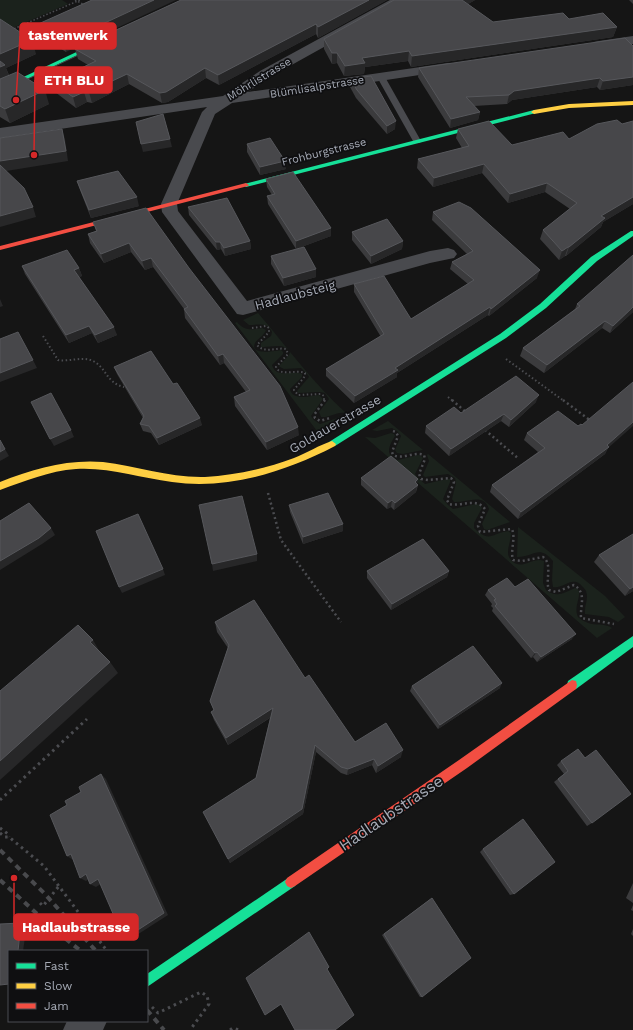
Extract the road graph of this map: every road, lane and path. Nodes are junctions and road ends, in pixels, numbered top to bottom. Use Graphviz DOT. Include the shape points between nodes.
graph roads {
  1 [pos="80,0"];
  2 [pos="399,0"];
  3 [pos="76,1"];
  4 [pos="89,8"];
  5 [pos="6,32"];
  6 [pos="114,36"];
  7 [pos="633,40"];
  8 [pos="586,47"];
  9 [pos="459,65"];
  10 [pos="380,77"];
  11 [pos="0,90"];
  12 [pos="222,101"];
  13 [pos="633,103"];
  14 [pos="0,133"];
  15 [pos="417,141"];
  16 [pos="169,204"];
  17 [pos="633,233"];
  18 [pos="0,248"];
  19 [pos="448,254"];
  20 [pos="249,328"];
  21 [pos="42,336"];
  22 [pos="488,346"];
  23 [pos="431,382"];
  24 [pos="124,387"];
  25 [pos="335,417"];
  26 [pos="472,418"];
  27 [pos="593,422"];
  28 [pos="484,428"];
  29 [pos="391,431"];
  30 [pos="520,459"];
  31 [pos="263,473"];
  32 [pos="0,486"];
  33 [pos="340,622"];
  34 [pos="615,625"];
  35 [pos="633,641"];
  36 [pos="87,719"];
  37 [pos="0,800"];
  38 [pos="0,828"];
  39 [pos="0,833"];
  40 [pos="9,837"];
  41 [pos="60,886"];
  42 [pos="40,903"];
  43 [pos="106,950"];
  44 [pos="148,980"];
  45 [pos="148,1003"];
  46 [pos="90,1022"];
  47 [pos="79,1030"];
  48 [pos="190,1030"];
  49 [pos="230,1030"];
  50 [pos="239,1030"];
  1 -- 3 [label="path"];
  2 -- 12 [label="street, Möhrlistrasse" via="265,74"];
  3 -- 4 [label="path"];
  3 -- 5 [label="path"];
  6 -- 11 [label="street"];
  7 -- 8 [label="street"];
  9 -- 10 [label="street, Blümlisalpstrasse"];
  10 -- 12 [label="street, Blümlisalpstrasse"];
  10 -- 15 [label="lane"];
  12 -- 14 [label="street, Blümlisalpstrasse"];
  12 -- 16 [label="street, Möhrlistrasse" via="206,115"];
  13 -- 15 [label="street, Frohburgstrasse" via="545,109"];
  15 -- 16 [label="street, Frohburgstrasse"];
  16 -- 18 [label="street, Frohburgstrasse"];
  16 -- 19 [label="street, Hadlaubsteig" via="172,216 242,309"];
  17 -- 22 [label="street, Goldauerstrasse" via="594,259 543,306"];
  20 -- 25 [label="path, Hadlaubsteig" via="269,328 269,332 258,342 259,348 286,349 288,354 276,367 277,370 305,373 294,390 295,393 324,396 325,400 314,415 315,418 320,421"];
  21 -- 24 [label="path" via="58,360 91,360 113,383"];
  22 -- 23 [label="street, Goldauerstrasse"];
  22 -- 27 [label="path"];
  23 -- 26 [label="path"];
  23 -- 31 [label="street, Goldauerstrasse" via="314,454"];
  28 -- 30 [label="path"];
  29 -- 34 [label="path" via="396,432 398,436 393,455 424,455 426,459 419,474 421,479 426,481 451,478 454,482 447,500 449,504 455,506 477,501 482,504 485,509 478,526 480,532 512,529 513,560 519,562 541,556 546,558 549,562 549,590 556,592 574,584 582,592 581,618"];
  31 -- 32 [label="street, Goldauerstrasse" via="195,480 163,478 105,466 78,466 30,474"];
  31 -- 33 [label="path" via="281,540"];
  35 -- 44 [label="street, Hadlaubstrasse" via="462,764"];
  36 -- 37 [label="path"];
  38 -- 40 [label="path"];
  39 -- 40 [label="path"];
  40 -- 41 [label="path" via="44,866"];
  41 -- 42 [label="path" via="43,906"];
  41 -- 43 [label="path"];
  45 -- 48 [label="path" via="158,1013 201,992 207,996 210,1004"];
  46 -- 47 [label="street"];
  49 -- 50 [label="path"];
}
